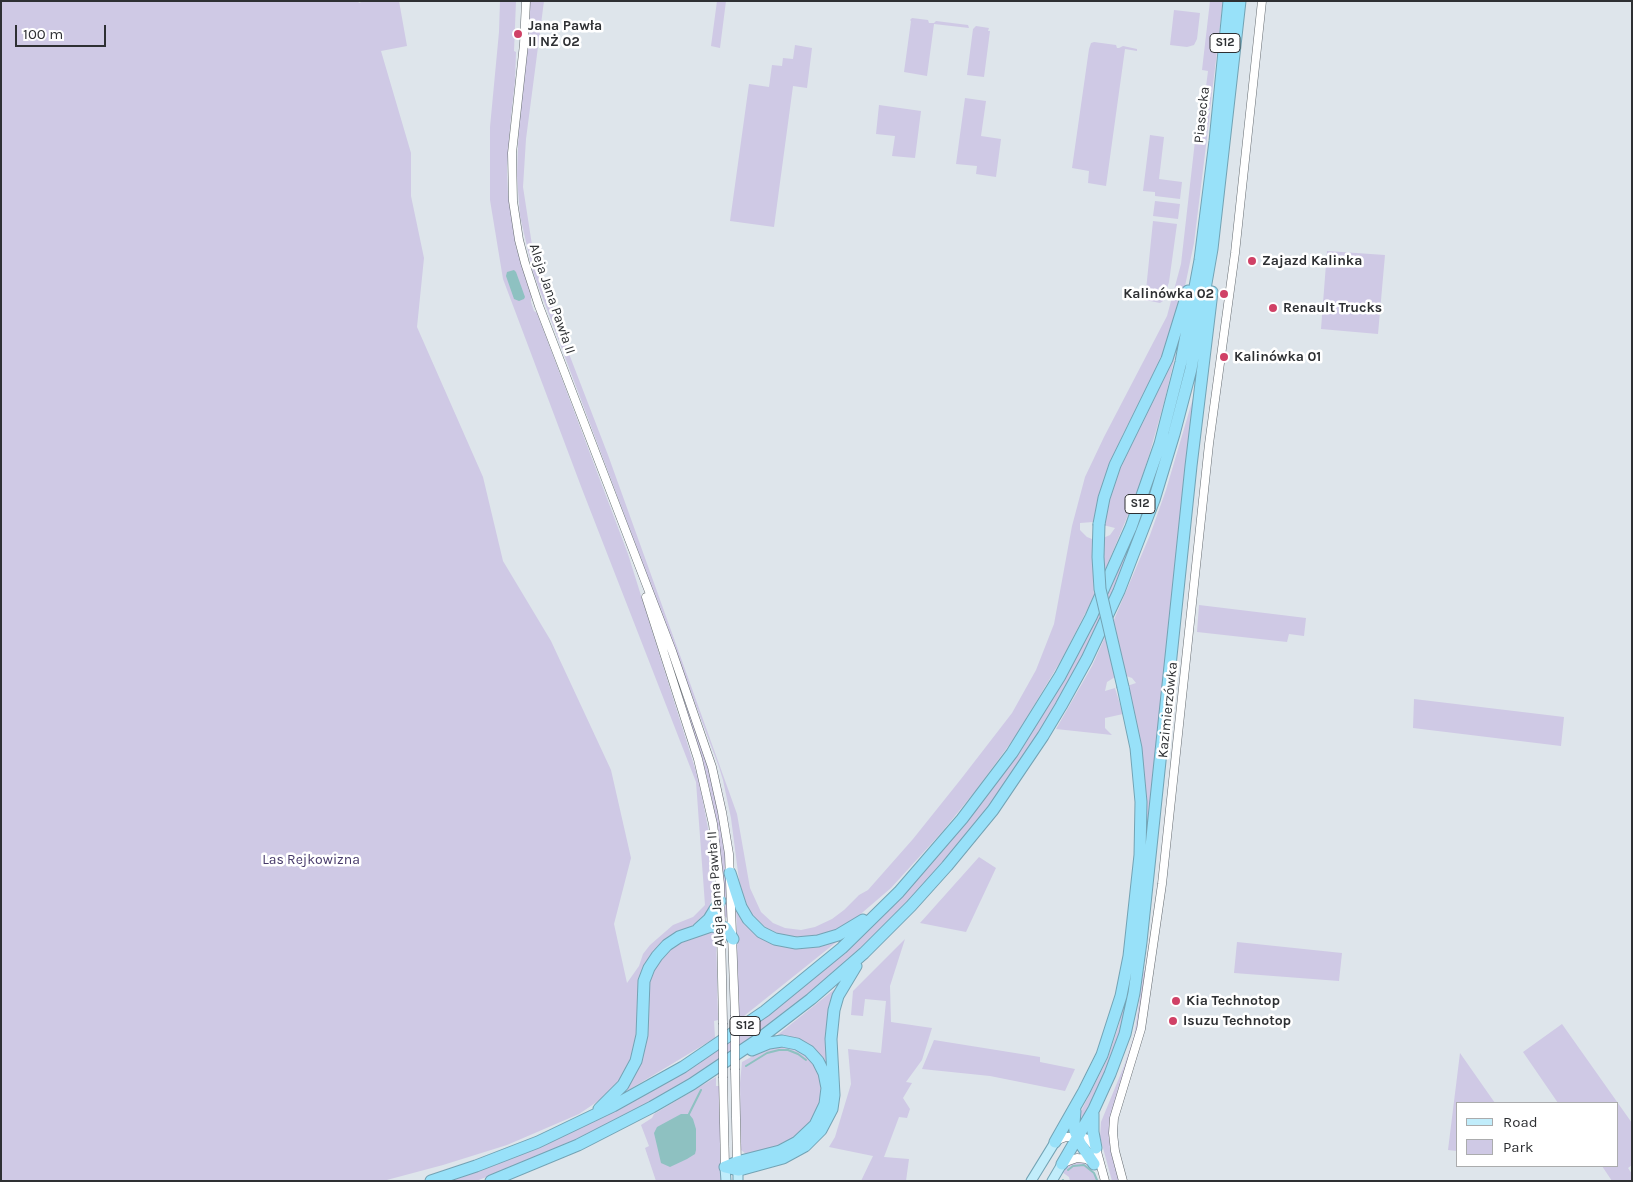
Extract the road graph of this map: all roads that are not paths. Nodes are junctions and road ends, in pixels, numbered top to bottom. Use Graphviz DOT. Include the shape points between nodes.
graph roads {
  1 [pos="526,1"];
  2 [pos="1230,1"];
  3 [pos="1240,1"];
  4 [pos="1262,1"];
  5 [pos="1209,231"];
  6 [pos="636,562"];
  7 [pos="730,873"];
  8 [pos="720,901"];
  9 [pos="883,908"];
  10 [pos="720,926"];
  11 [pos="697,930"];
  12 [pos="733,939"];
  13 [pos="864,953"];
  14 [pos="732,1058"];
  15 [pos="1075,1106"];
  16 [pos="1094,1109"];
  17 [pos="589,1119"];
  18 [pos="1078,1137"];
  19 [pos="1055,1142"];
  20 [pos="1096,1148"];
  21 [pos="1062,1164"];
  22 [pos="1094,1164"];
  23 [pos="725,1167"];
  24 [pos="737,1171"];
  25 [pos="431,1181"];
  26 [pos="491,1181"];
  27 [pos="726,1181"];
  28 [pos="1031,1181"];
  29 [pos="1052,1181"];
  30 [pos="1104,1181"];
  31 [pos="1123,1181"];
  1 -- 6 [label="street, Aleja Jana Pawła II" via="512,153 512,190 519,240 536,298"];
  2 -- 5 [label="highway, Piasecka / S12"];
  3 -- 5 [label="highway, Piasecka / S12"];
  4 -- 31 [label="street, Kazimierzówka" via="1209,444 1160,903 1141,1028 1114,1118 1115,1151"];
  5 -- 9 [label="highway, S12" via="1166,420 1139,507 1107,583 1060,676 1012,753 952,832"];
  5 -- 13 [label="highway, S12" via="1190,369 1167,462 1140,538 1098,635 1061,706 993,810 947,866"];
  5 -- 15 [label="highway, bridge" via="1167,359 1115,465 1099,524 1100,589 1136,748 1142,802 1140,855 1123,986 1111,1029"];
  5 -- 16 [label="highway" via="1213,276 1210,312 1137,978 1121,1045"];
  6 -- 7 [label="street, Aleja Jana Pawła II" via="707,748 722,812"];
  6 -- 8 [label="street, Aleja Jana Pawła II" via="706,790 716,845"];
  7 -- 9 [label="highway" via="748,919 768,936 786,942 804,944 829,938"];
  7 -- 12 [label="street, Aleja Jana Pawła II"];
  8 -- 10 [label="street, Aleja Jana Pawła II"];
  8 -- 11 [label="highway" via="709,919"];
  9 -- 17 [label="highway, S12" via="816,970 743,1027 659,1081"];
  10 -- 11 [label="highway"];
  10 -- 12 [label="highway" via="729,931"];
  10 -- 23 [label="street, Aleja Jana Pawła II, bridge"];
  11 -- 17 [label="highway" via="667,945 652,962 644,981 642,1035 634,1067 619,1090"];
  12 -- 24 [label="street, Aleja Jana Pawła II, bridge"];
  13 -- 14 [label="highway, S12" via="796,1011"];
  13 -- 24 [label="highway" via="844,984 834,1010 831,1030 834,1095 826,1122 813,1140 797,1151"];
  14 -- 24 [label="highway" via="774,1042 797,1044 818,1061 827,1088 822,1112 804,1137 780,1151 753,1159"];
  14 -- 26 [label="highway, S12" via="634,1117 578,1145"];
  15 -- 18 [label="highway" via="1074,1127"];
  15 -- 19 [label="highway"];
  16 -- 18 [label="highway"];
  16 -- 20 [label="highway"];
  17 -- 25 [label="highway, S12" via="508,1154"];
  18 -- 19 [label="street" via="1066,1136"];
  18 -- 20 [label="street" via="1088,1139"];
  18 -- 21 [label="highway"];
  18 -- 22 [label="highway"];
  19 -- 28 [label="main road"];
  20 -- 30 [label="street"];
  21 -- 22 [label="street" via="1080,1158"];
  21 -- 29 [label="main road"];
  22 -- 30 [label="street"];
  23 -- 24 [label="highway"];
  23 -- 27 [label="main road"];
}
